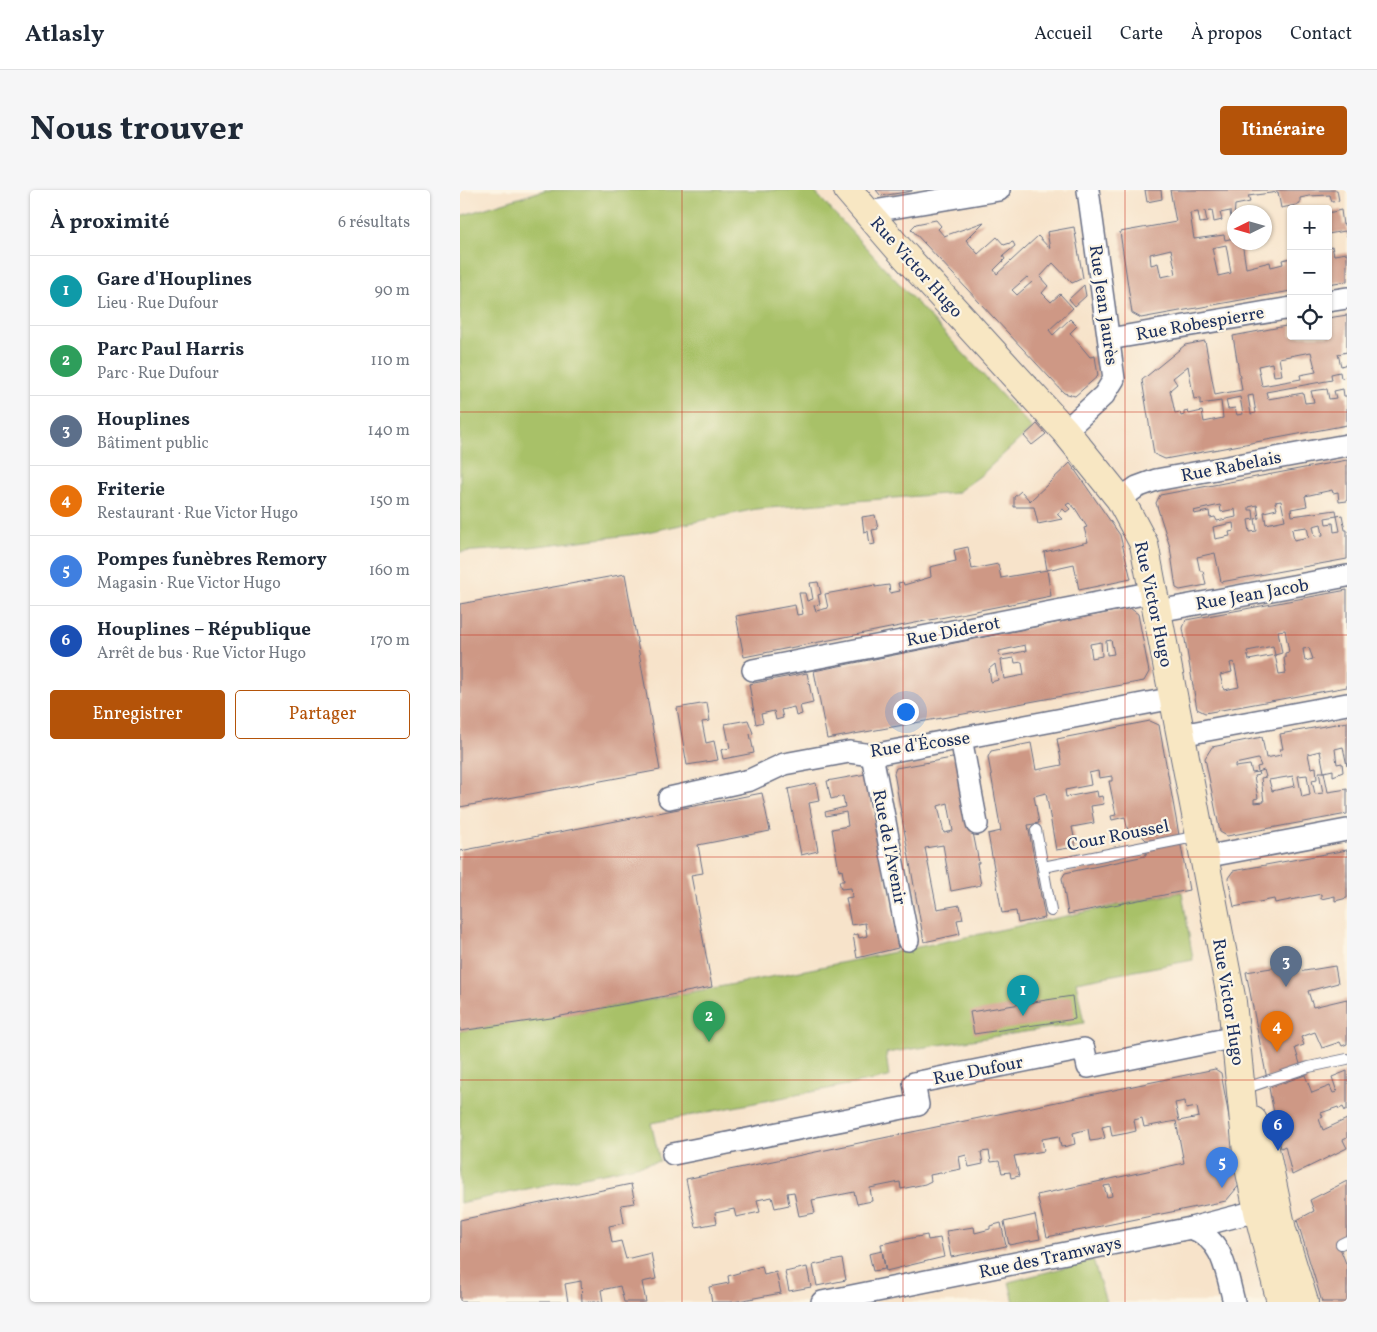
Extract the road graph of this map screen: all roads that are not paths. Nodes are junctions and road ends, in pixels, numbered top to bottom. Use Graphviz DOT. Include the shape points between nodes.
graph roads {
  1 [pos="848,190"];
  2 [pos="999,190"];
  3 [pos="1088,190"];
  4 [pos="868,212"];
  5 [pos="1347,298"];
  6 [pos="1332,300"];
  7 [pos="1287,309"];
  8 [pos="1110,339"];
  9 [pos="1065,431"];
  10 [pos="1347,445"];
  11 [pos="1120,499"];
  12 [pos="1347,576"];
  13 [pos="1156,601"];
  14 [pos="752,670"];
  15 [pos="1174,698"];
  16 [pos="1347,704"];
  17 [pos="1181,734"];
  18 [pos="961,738"];
  19 [pos="872,755"];
  20 [pos="669,798"];
  21 [pos="977,824"];
  22 [pos="1036,830"];
  23 [pos="1347,830"];
  24 [pos="1202,846"];
  25 [pos="1043,867"];
  26 [pos="1051,911"];
  27 [pos="908,940"];
  28 [pos="1236,1037"];
  29 [pos="1347,1059"];
  30 [pos="1242,1089"];
  31 [pos="673,1154"];
  32 [pos="1267,1208"];
  33 [pos="1192,1228"];
  34 [pos="1289,1278"];
  35 [pos="879,1297"];
  36 [pos="822,1302"];
  37 [pos="1234,1302"];
  38 [pos="1304,1302"];
  1 -- 4 [label="main road, Rue Victor Hugo"];
  2 -- 4 [label="street"];
  3 -- 8 [label="street, Rue Jean Jaurès"];
  4 -- 9 [label="main road, Rue Victor Hugo"];
  5 -- 6 [label="street"];
  7 -- 8 [label="street, Rue Robespierre"];
  8 -- 9 [label="street, Rue Jean Jaurès" via="1114,379 1110,387"];
  9 -- 11 [label="main road, Rue Victor Hugo"];
  10 -- 11 [label="street, Rue Rabelais" via="1156,480 1137,487"];
  11 -- 13 [label="main road, Rue Victor Hugo" via="1144,544"];
  12 -- 13 [label="street, Rue Jean Jacob"];
  13 -- 14 [label="street, Rue Diderot"];
  13 -- 15 [label="main road, Rue Victor Hugo"];
  15 -- 17 [label="main road, Rue Victor Hugo"];
  15 -- 18 [label="street, Rue d'Écosse"];
  16 -- 17 [label="street"];
  17 -- 24 [label="main road, Rue Victor Hugo"];
  18 -- 19 [label="street, Rue d'Écosse"];
  18 -- 21 [label="street"];
  19 -- 20 [label="street, Rue d'Écosse" via="849,752 784,764 750,780"];
  19 -- 27 [label="street, Rue de l'Avenir"];
  22 -- 25 [label="lane"];
  23 -- 24 [label="street"];
  24 -- 25 [label="lane, Cour Roussel"];
  24 -- 28 [label="main road, Rue Victor Hugo"];
  25 -- 26 [label="lane"];
  28 -- 30 [label="main road, Rue Victor Hugo"];
  28 -- 31 [label="street, Rue Dufour" via="1088,1067 1084,1048 914,1083 918,1105"];
  29 -- 30 [label="lane" via="1309,1067"];
  30 -- 32 [label="main road, Rue Victor Hugo" via="1265,1149"];
  32 -- 33 [label="street, Rue des Tramways"];
  32 -- 34 [label="main road, Rue Victor Hugo"];
  33 -- 35 [label="street, Rue des Tramways"];
  33 -- 37 [label="street" via="1204,1232 1216,1244"];
  34 -- 38 [label="main road, Rue Victor Hugo"];
  35 -- 36 [label="street, Rue des Tramways"];
}
